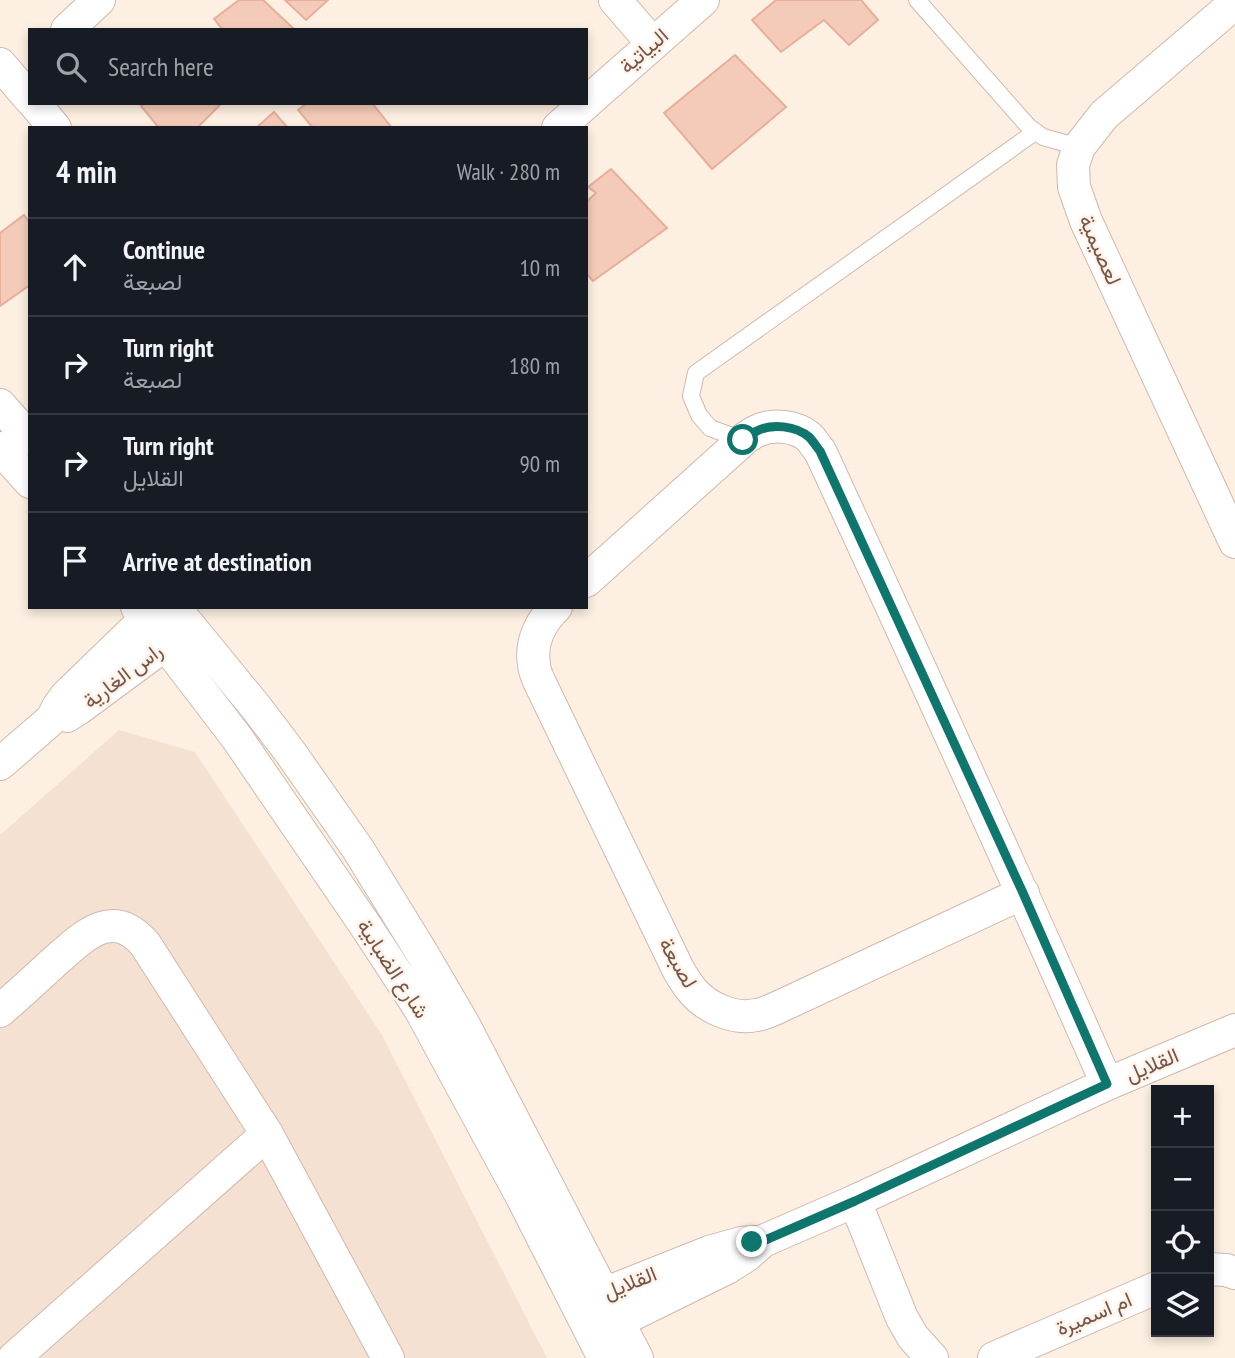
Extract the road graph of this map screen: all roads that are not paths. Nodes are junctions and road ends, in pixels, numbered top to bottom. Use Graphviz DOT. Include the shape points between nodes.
graph roads {
  1 [pos="99,0"];
  2 [pos="615,0"];
  3 [pos="703,0"];
  4 [pos="917,0"];
  5 [pos="1235,3"];
  6 [pos="69,28"];
  7 [pos="653,44"];
  8 [pos="588,101"];
  9 [pos="36,105"];
  10 [pos="584,105"];
  11 [pos="53,126"];
  12 [pos="560,126"];
  13 [pos="1035,132"];
  14 [pos="1079,147"];
  15 [pos="0,405"];
  16 [pos="28,437"];
  17 [pos="743,440"];
  18 [pos="0,448"];
  19 [pos="28,480"];
  20 [pos="1235,542"];
  21 [pos="588,579"];
  22 [pos="554,609"];
  23 [pos="162,619"];
  24 [pos="0,764"];
  25 [pos="1023,893"];
  26 [pos="0,1011"];
  27 [pos="1235,1030"];
  28 [pos="1107,1084"];
  29 [pos="267,1134"];
  30 [pos="855,1201"];
  31 [pos="763,1241"];
  32 [pos="1214,1269"];
  33 [pos="1235,1273"];
  34 [pos="1151,1290"];
  35 [pos="591,1299"];
  36 [pos="605,1338"];
  37 [pos="14,1358"];
  38 [pos="388,1358"];
  39 [pos="638,1358"];
  40 [pos="932,1358"];
  41 [pos="994,1358"];
  1 -- 6 [label="street"];
  2 -- 7 [label="street"];
  3 -- 7 [label="street, البياتية"];
  4 -- 13 [label="lane"];
  5 -- 14 [label="street, لعصيمية" via="1104,115"];
  7 -- 8 [label="street, البياتية"];
  9 -- 11 [label="street"];
  10 -- 12 [label="street, البياتية"];
  13 -- 14 [label="lane"];
  13 -- 17 [label="lane" via="696,373 691,396 699,415 710,428"];
  14 -- 20 [label="street, لعصيمية" via="1073,165 1074,187 1086,221"];
  15 -- 16 [label="street"];
  17 -- 21 [label="street"];
  17 -- 25 [label="street" via="768,427 783,427 797,430 820,451"];
  18 -- 19 [label="street"];
  22 -- 25 [label="street, لصبعة" via="545,617 534,646 539,681 678,969 704,1002 742,1017 757,1015"];
  23 -- 24 [label="street, راس الغارية" via="72,713 52,719"];
  23 -- 35 [label="street, شارع الضبابية" via="221,663 358,849 463,1023"];
  25 -- 28 [label="street"];
  26 -- 29 [label="street" via="89,932 109,926 129,930 145,944"];
  27 -- 28 [label="street, القلايل"];
  28 -- 30 [label="street, القلايل"];
  29 -- 37 [label="street"];
  29 -- 38 [label="street"];
  30 -- 31 [label="street, القلايل"];
  30 -- 40 [label="street" via="902,1318"];
  31 -- 35 [label="street, القلايل" via="709,1252"];
  31 -- 36 [label="street, القلايل" via="727,1268"];
  32 -- 33 [label="street"];
  34 -- 41 [label="street, ام اسميرة"];
  35 -- 36 [label="street, شارع الضبابية"];
  36 -- 39 [label="street, شارع الضبابية"];
}
